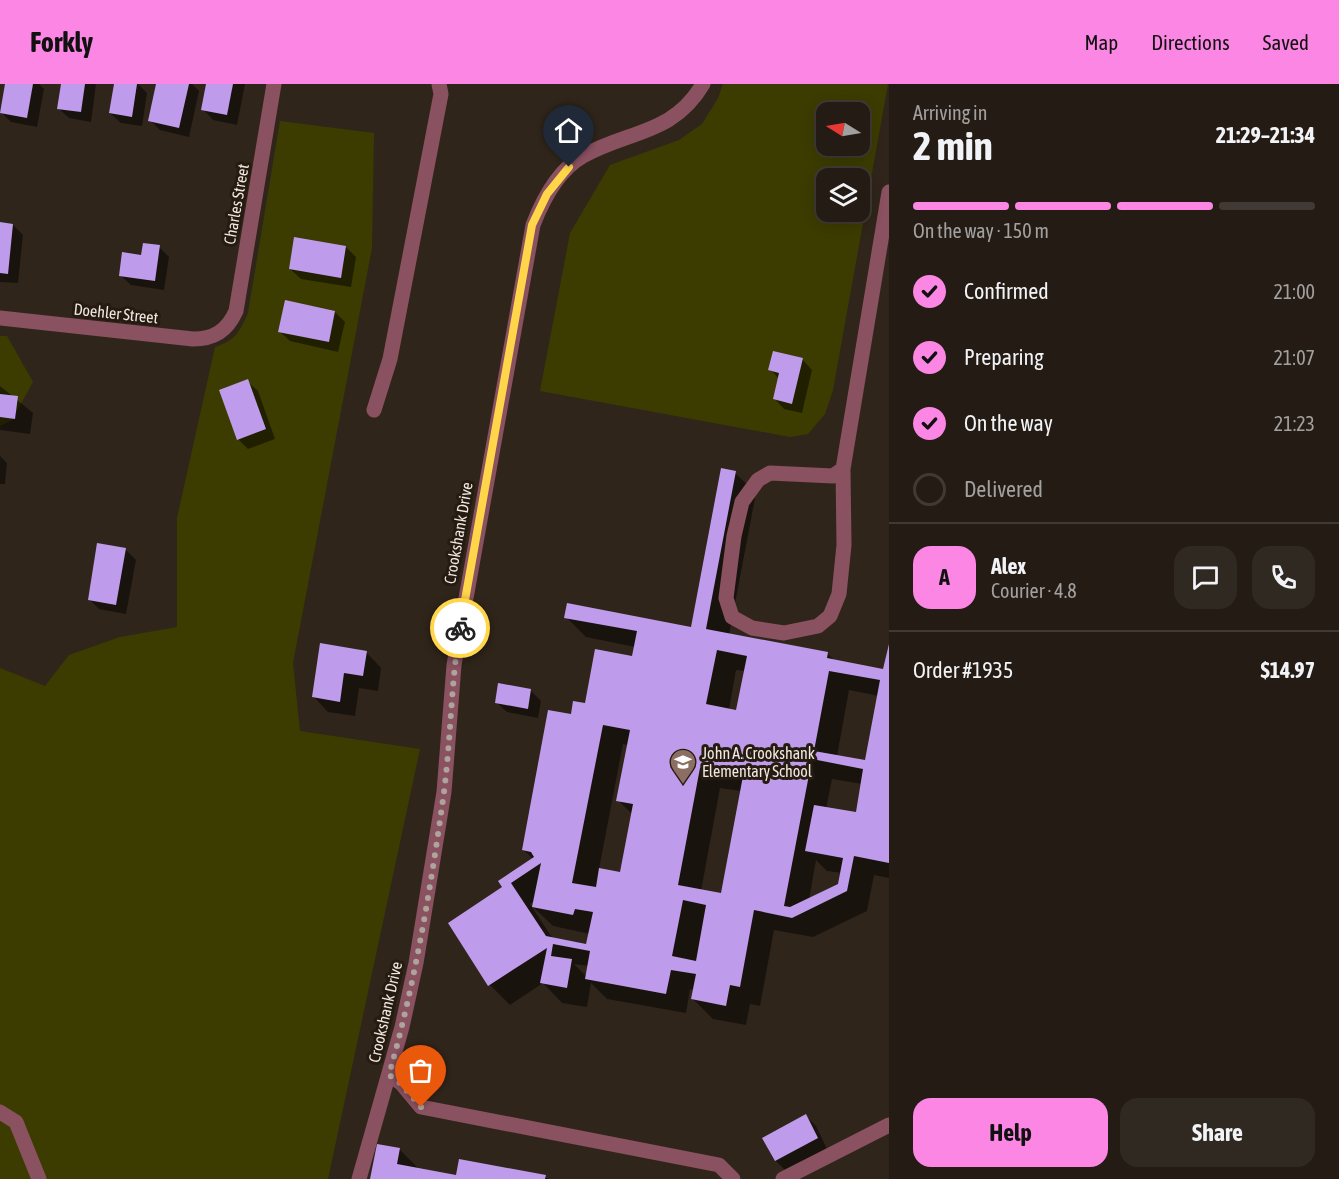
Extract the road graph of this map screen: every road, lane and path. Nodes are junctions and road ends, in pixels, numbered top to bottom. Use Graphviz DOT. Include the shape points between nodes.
graph roads {
  1 [pos="274,84"];
  2 [pos="439,84"];
  3 [pos="703,84"];
  4 [pos="889,192"];
  5 [pos="0,318"];
  6 [pos="226,328"];
  7 [pos="374,410"];
  8 [pos="843,469"];
  9 [pos="389,1075"];
  10 [pos="0,1112"];
  11 [pos="889,1125"];
  12 [pos="39,1179"];
  13 [pos="359,1179"];
  14 [pos="733,1179"];
  15 [pos="783,1179"];
  1 -- 6 [label="street, Charles Street" via="236,311"];
  2 -- 7 [label="street" via="441,94 390,359"];
  3 -- 9 [label="street, Crookshank Drive" via="689,105 669,122 583,156 569,167 547,194 532,225 454,665 444,792 418,951"];
  4 -- 8 [label="street"];
  5 -- 6 [label="street, Doehler Street" via="193,339 205,339"];
  8 -- 8 [label="street" via="833,476 770,473 758,480 742,502 734,536 726,598 732,617 752,628 784,633 818,626 830,616 839,594 844,544"];
  9 -- 13 [label="street, Crookshank Drive"];
  9 -- 14 [label="street" via="421,1107 719,1165"];
  10 -- 12 [label="street" via="16,1122"];
  11 -- 15 [label="street"];
}
